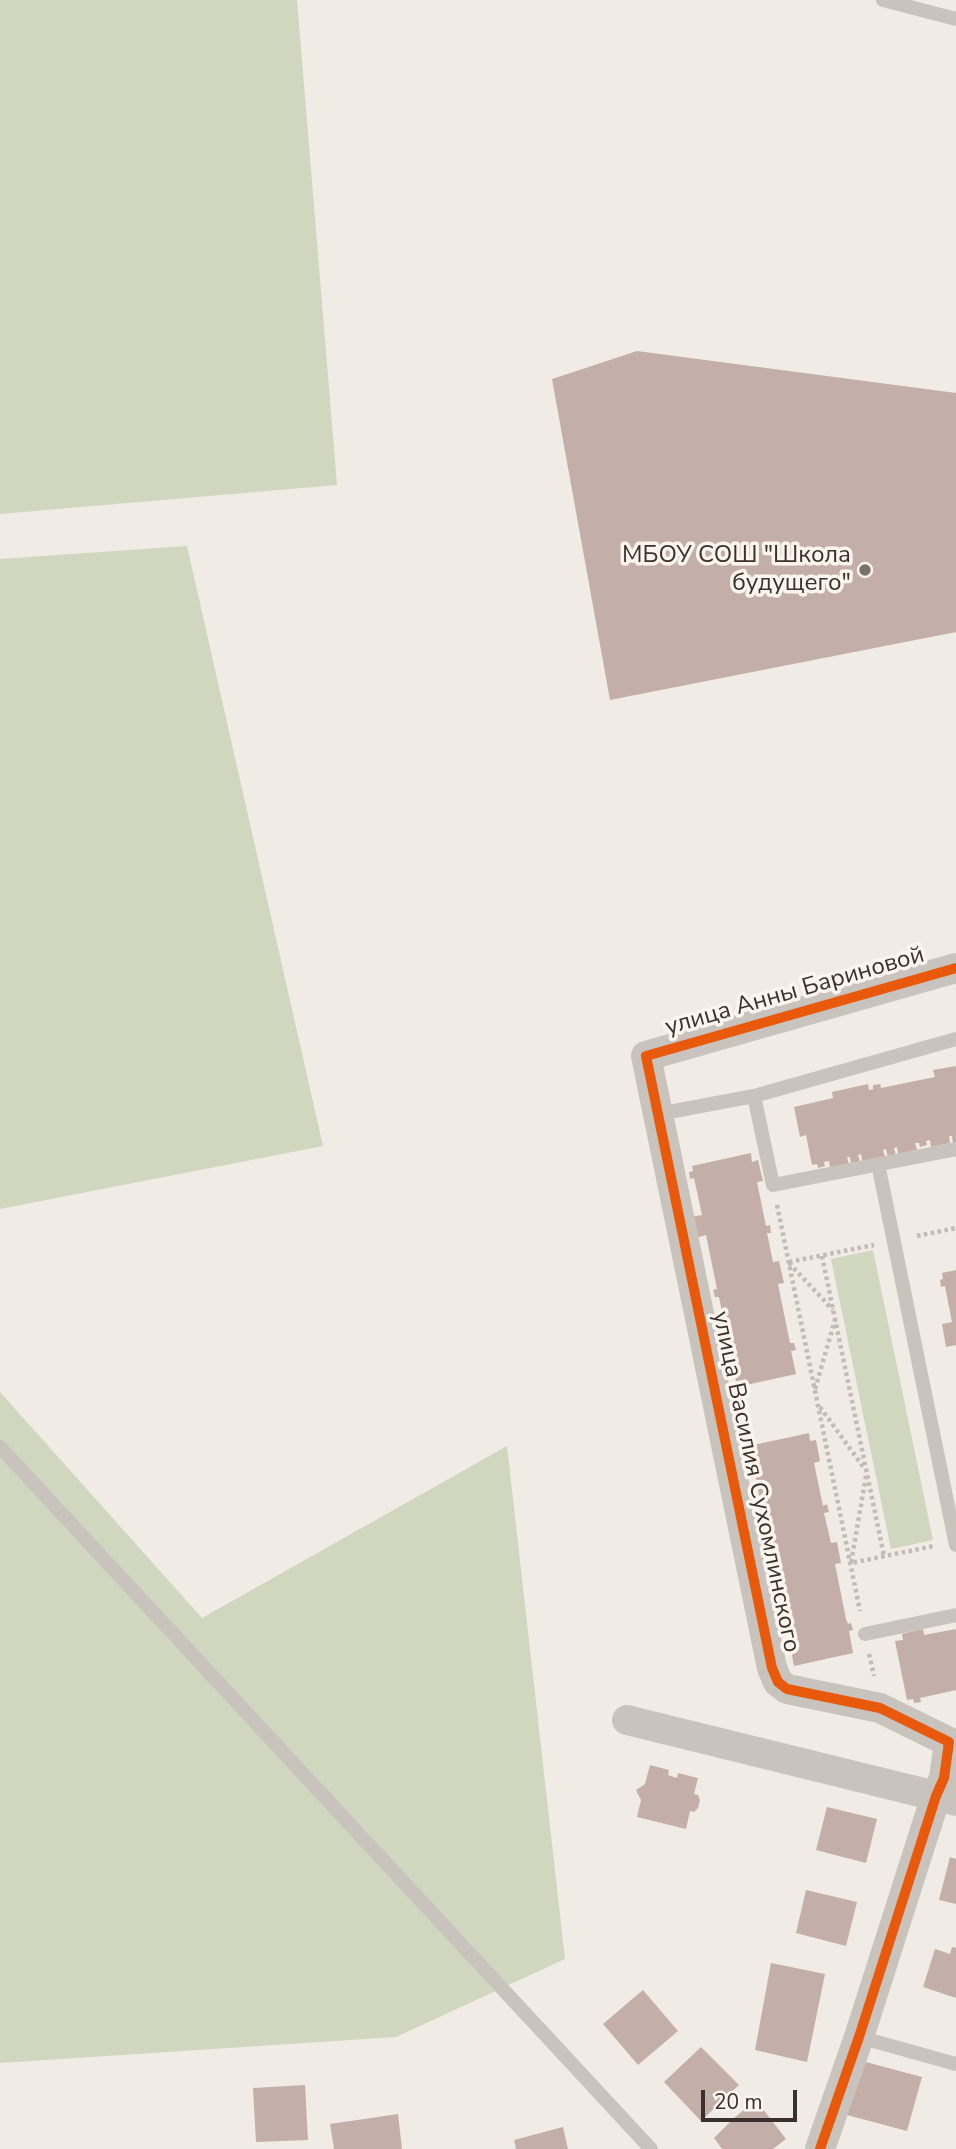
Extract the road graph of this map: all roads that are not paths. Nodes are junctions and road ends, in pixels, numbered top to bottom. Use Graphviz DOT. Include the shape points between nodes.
graph roads {
  1 [pos="883,0"];
  2 [pos="956,19"];
  3 [pos="956,968"];
  4 [pos="956,1039"];
  5 [pos="646,1056"];
  6 [pos="754,1096"];
  7 [pos="658,1114"];
  8 [pos="956,1149"];
  9 [pos="878,1164"];
  10 [pos="0,1447"];
  11 [pos="956,1543"];
  12 [pos="956,1615"];
  13 [pos="865,1634"];
  14 [pos="627,1720"];
  15 [pos="953,1743"];
  16 [pos="946,1798"];
  17 [pos="859,2037"];
  18 [pos="956,2064"];
  19 [pos="651,2149"];
  20 [pos="820,2149"];
  1 -- 2 [label="lane"];
  3 -- 5 [label="street, улица Анны Бариновой"];
  4 -- 6 [label="lane"];
  5 -- 7 [label="street, улица Василия Сухомлинского"];
  6 -- 7 [label="lane"];
  6 -- 9 [label="lane" via="773,1185"];
  7 -- 15 [label="street, улица Василия Сухомлинского" via="778,1682 788,1689 880,1708"];
  8 -- 9 [label="lane"];
  9 -- 11 [label="lane"];
  10 -- 19 [label="lane"];
  12 -- 13 [label="lane"];
  14 -- 16 [label="street"];
  15 -- 16 [label="street, улица Василия Сухомлинского" via="944,1778"];
  16 -- 17 [label="street, улица Василия Сухомлинского"];
  17 -- 18 [label="lane"];
  17 -- 20 [label="street, улица Василия Сухомлинского"];
}
